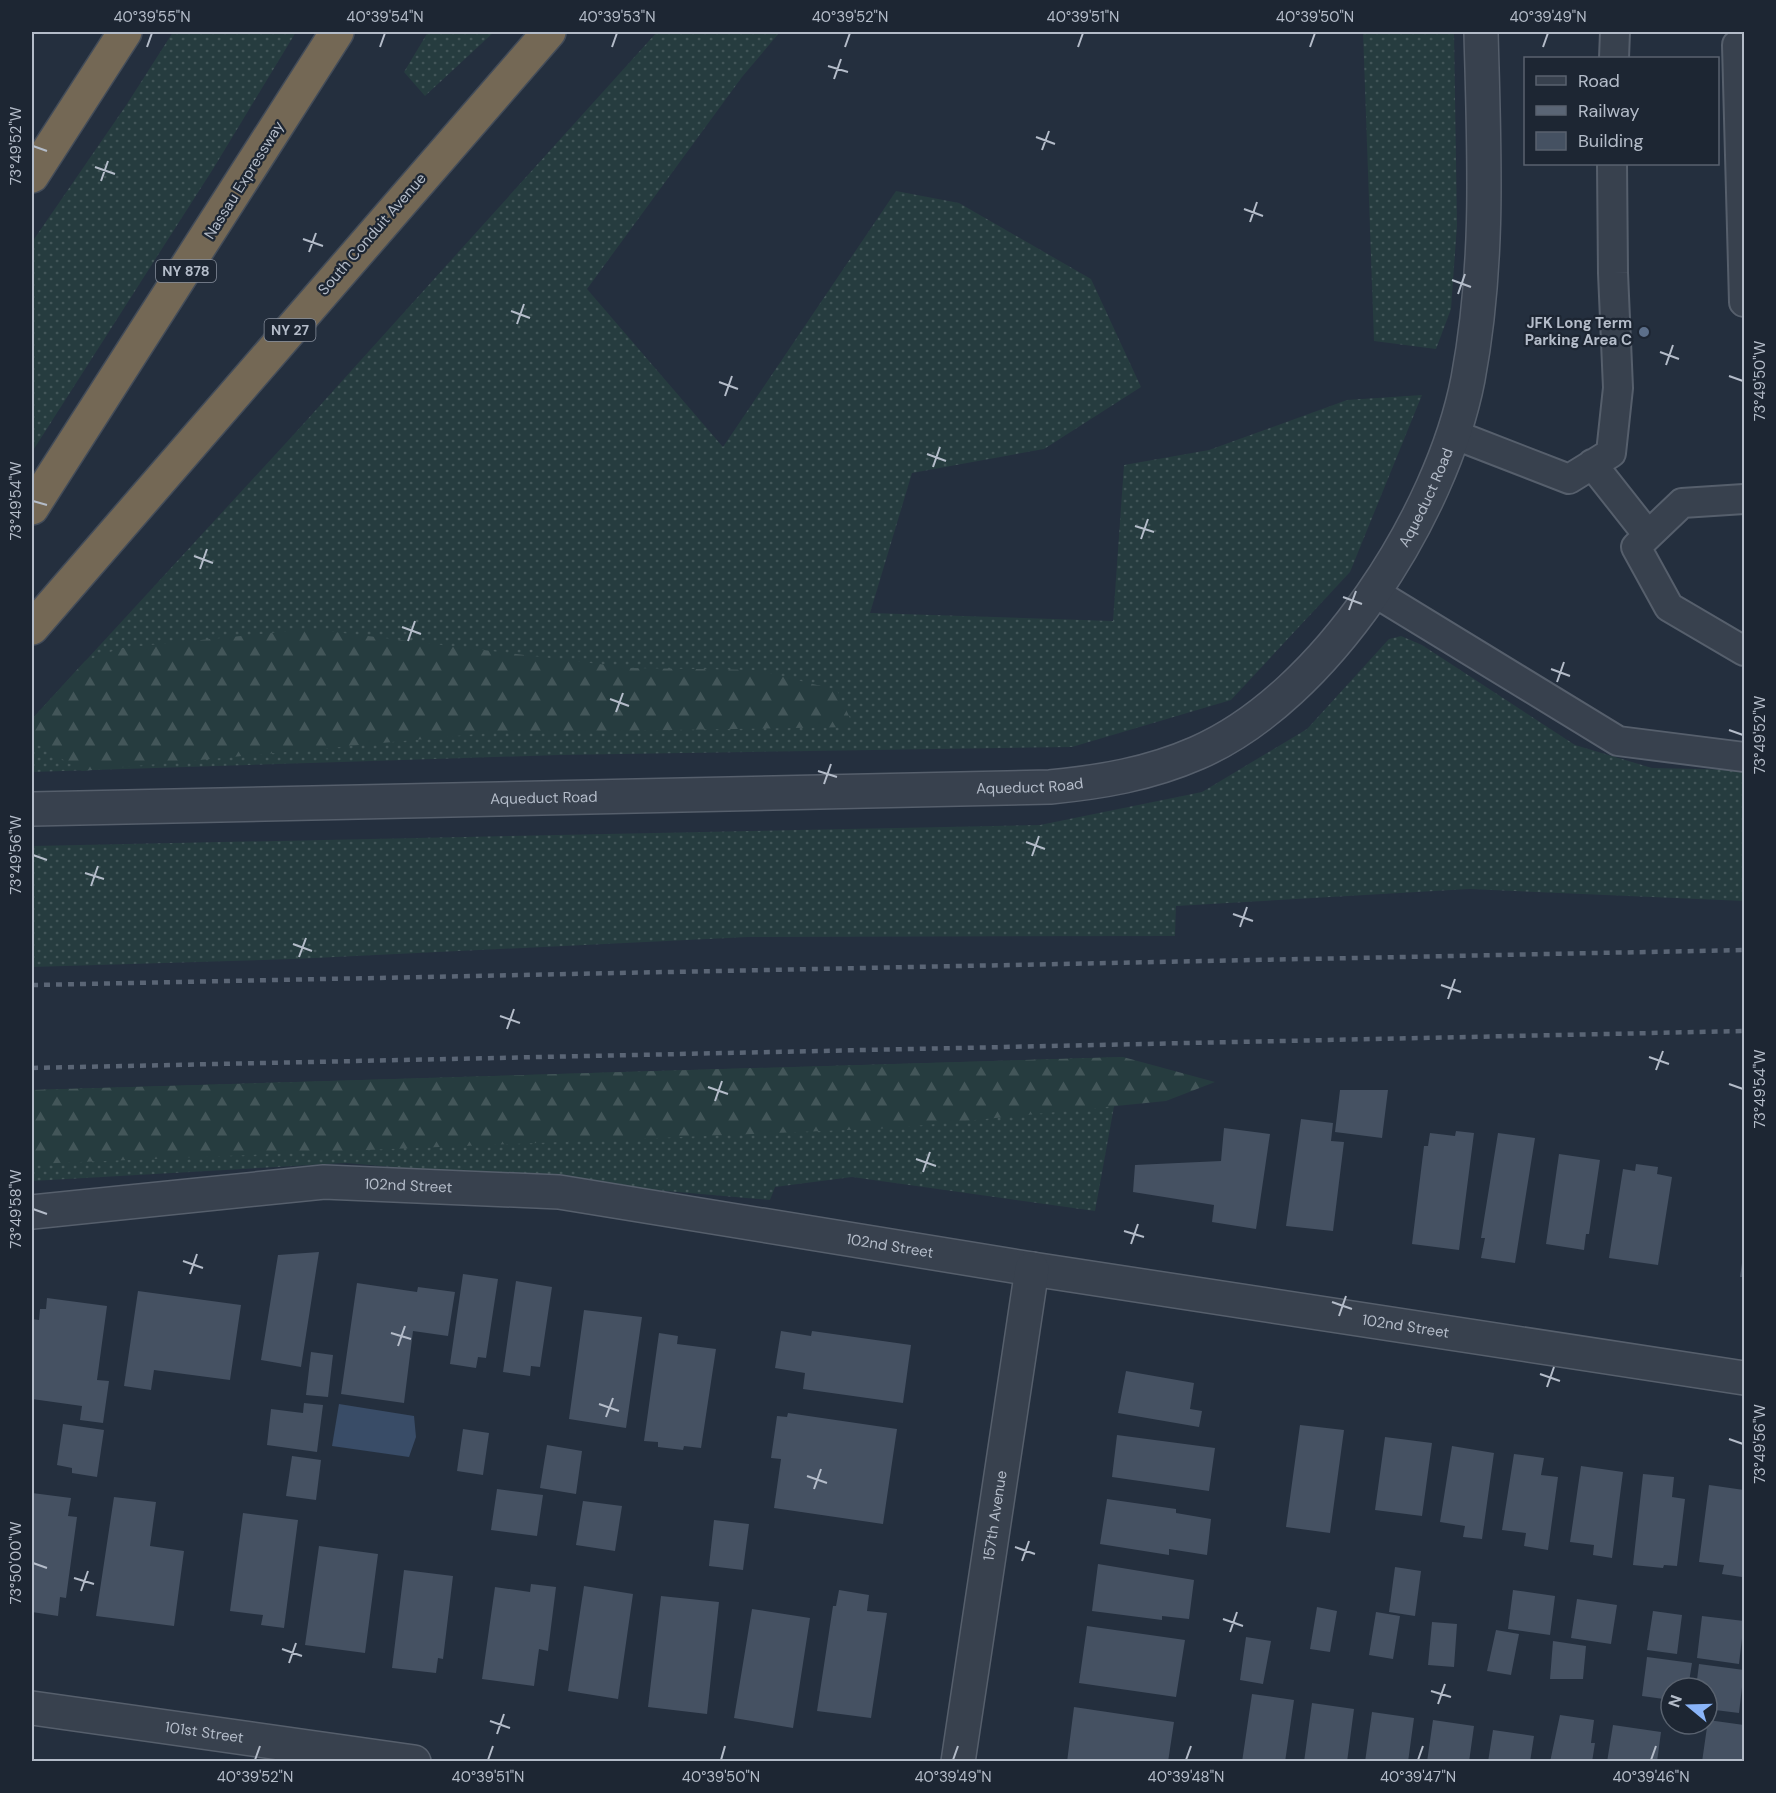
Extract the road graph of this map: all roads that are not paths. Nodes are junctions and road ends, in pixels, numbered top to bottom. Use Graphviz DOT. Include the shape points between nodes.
graph roads {
  1 [pos="125,32"];
  2 [pos="337,32"];
  3 [pos="549,32"];
  4 [pos="1481,32"];
  5 [pos="1615,32"];
  6 [pos="1744,40"];
  7 [pos="1614,57"];
  8 [pos="1612,165"];
  9 [pos="32,176"];
  10 [pos="1744,302"];
  11 [pos="1453,434"];
  12 [pos="1592,464"];
  13 [pos="1744,499"];
  14 [pos="32,508"];
  15 [pos="1648,535"];
  16 [pos="1374,592"];
  17 [pos="32,628"];
  18 [pos="1744,651"];
  19 [pos="1744,757"];
  20 [pos="32,809"];
  21 [pos="32,1212"];
  22 [pos="1032,1269"];
  23 [pos="1744,1378"];
  24 [pos="32,1708"];
  25 [pos="414,1761"];
  26 [pos="958,1761"];
  1 -- 9 [label="highway"];
  2 -- 14 [label="highway, Nassau Expressway / NY 878"];
  3 -- 17 [label="highway, South Conduit Avenue / NY 27"];
  4 -- 11 [label="street, Aqueduct Road" via="1485,217 1476,329"];
  5 -- 7 [label="lane"];
  6 -- 10 [label="lane" via="1737,45"];
  8 -- 12 [label="lane" via="1618,388 1611,453"];
  11 -- 12 [label="lane" via="1569,479"];
  11 -- 16 [label="street, Aqueduct Road" via="1422,508"];
  12 -- 15 [label="lane"];
  13 -- 15 [label="lane" via="1682,503"];
  15 -- 18 [label="lane" via="1636,547 1669,607"];
  16 -- 19 [label="lane" via="1618,741"];
  16 -- 20 [label="street, Aqueduct Road" via="1318,663 1230,736 1165,766 1093,783 996,790"];
  21 -- 22 [label="street, 102nd Street" via="324,1182 560,1192"];
  22 -- 23 [label="street, 102nd Street"];
  22 -- 26 [label="street, 157th Avenue"];
  24 -- 25 [label="street, 101st Street"];
}
